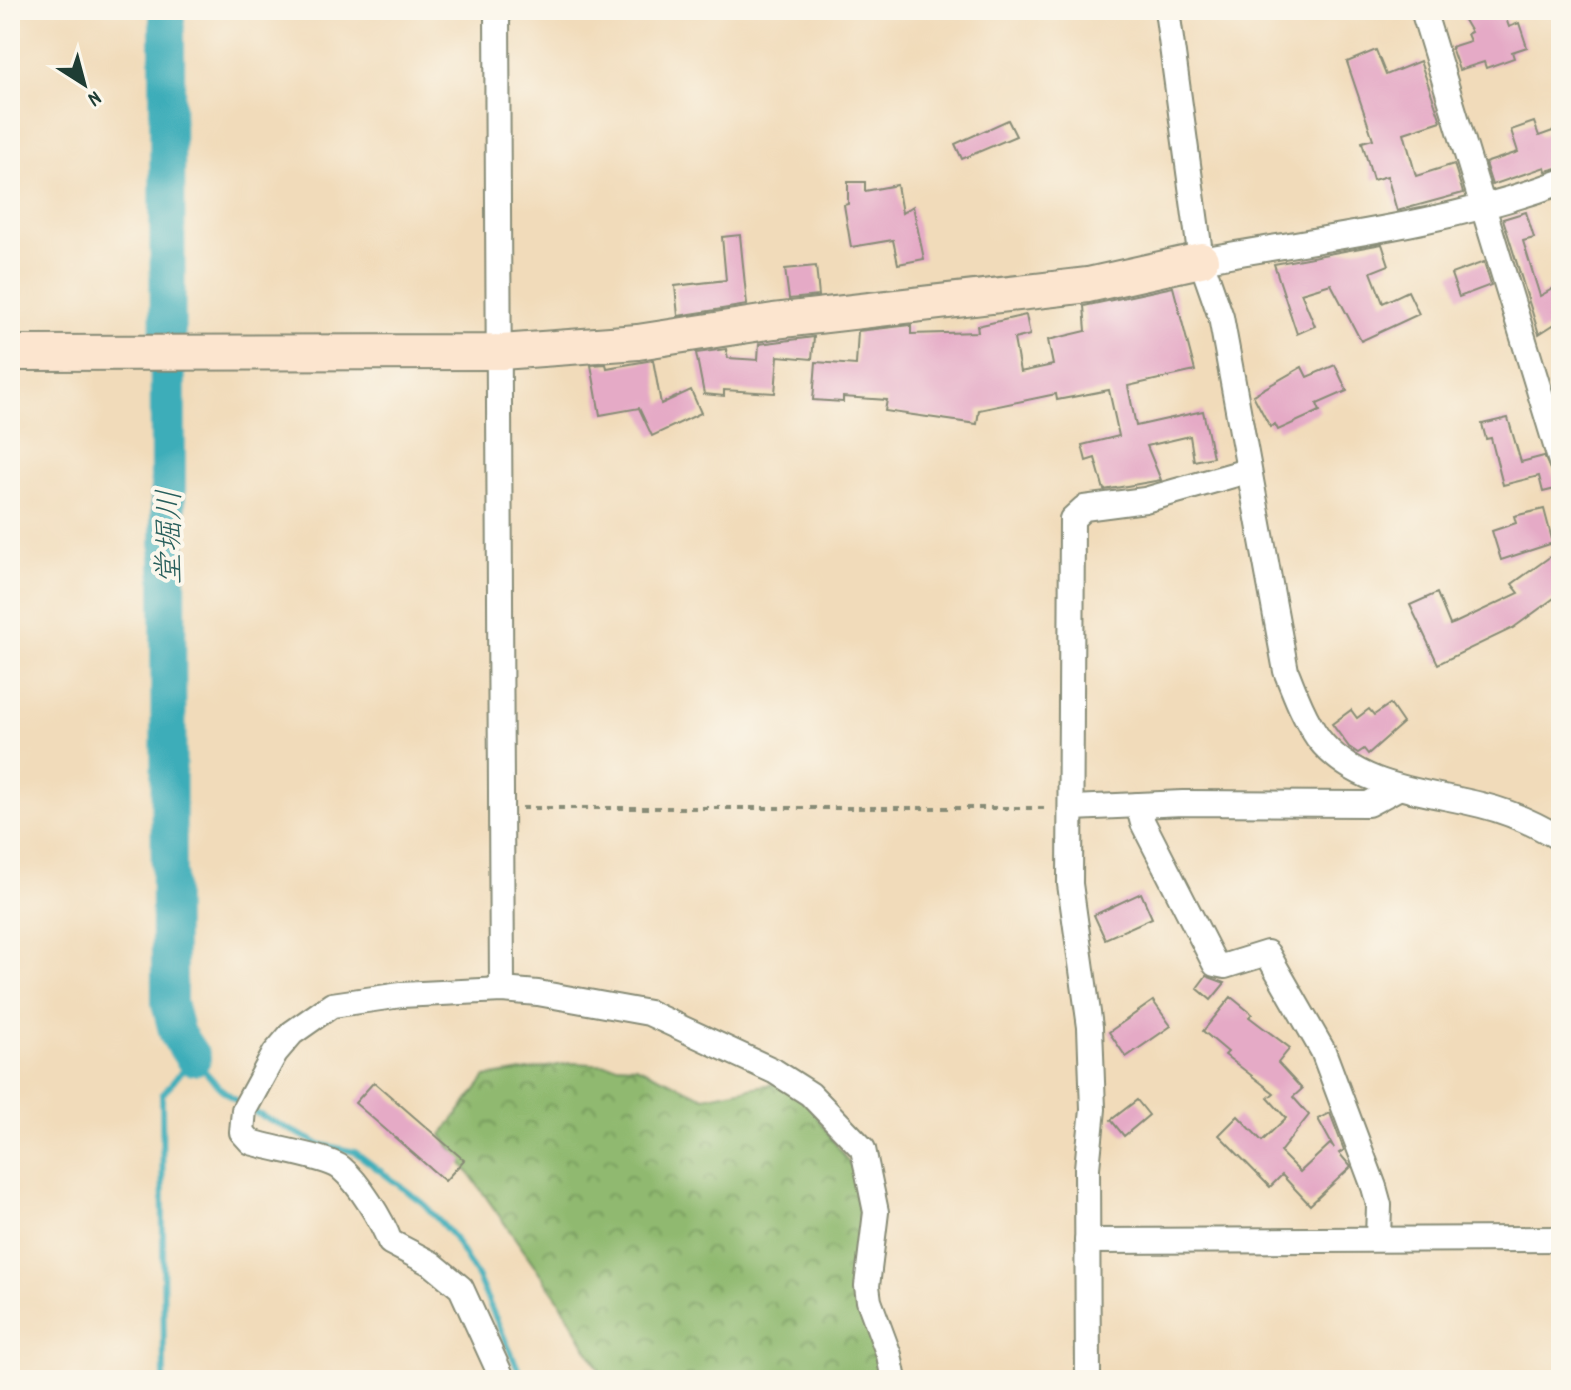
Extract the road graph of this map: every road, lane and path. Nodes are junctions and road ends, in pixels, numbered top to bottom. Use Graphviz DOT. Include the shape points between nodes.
graph roads {
  1 [pos="497,10"];
  2 [pos="1167,10"];
  3 [pos="1423,10"];
  4 [pos="1561,182"];
  5 [pos="1483,208"];
  6 [pos="1201,260"];
  7 [pos="501,352"];
  8 [pos="10,353"];
  9 [pos="1561,462"];
  10 [pos="1247,471"];
  11 [pos="1398,788"];
  12 [pos="1138,805"];
  13 [pos="500,808"];
  14 [pos="1073,808"];
  15 [pos="1561,839"];
  16 [pos="502,990"];
  17 [pos="1378,1239"];
  18 [pos="1561,1239"];
  19 [pos="1087,1241"];
  20 [pos="503,1380"];
  21 [pos="894,1380"];
  22 [pos="1088,1380"];
  1 -- 7 [label="street"];
  2 -- 6 [label="street"];
  3 -- 5 [label="street"];
  4 -- 5 [label="street"];
  5 -- 6 [label="street"];
  5 -- 9 [label="street"];
  6 -- 7 [label="street" via="1088,285 638,342"];
  6 -- 10 [label="street" via="1221,317"];
  7 -- 8 [label="street"];
  7 -- 13 [label="street"];
  10 -- 11 [label="street" via="1286,671 1308,723 1330,750"];
  10 -- 14 [label="street" via="1145,500 1084,508 1072,519"];
  11 -- 12 [label="street" via="1368,804"];
  11 -- 15 [label="street" via="1508,813"];
  12 -- 14 [label="street"];
  12 -- 17 [label="street" via="1215,964 1225,966 1267,953 1307,1020 1374,1187"];
  13 -- 14 [label="path"];
  13 -- 16 [label="street"];
  14 -- 19 [label="street" via="1070,884 1090,1027 1093,1109"];
  16 -- 20 [label="street" via="364,999 318,1012 275,1053 240,1123 251,1142 342,1169 390,1242 432,1264 461,1288"];
  16 -- 21 [label="street" via="649,1013 774,1071 810,1094 863,1149 876,1212 869,1301"];
  17 -- 18 [label="street"];
  17 -- 19 [label="street"];
  19 -- 22 [label="street"];
}
